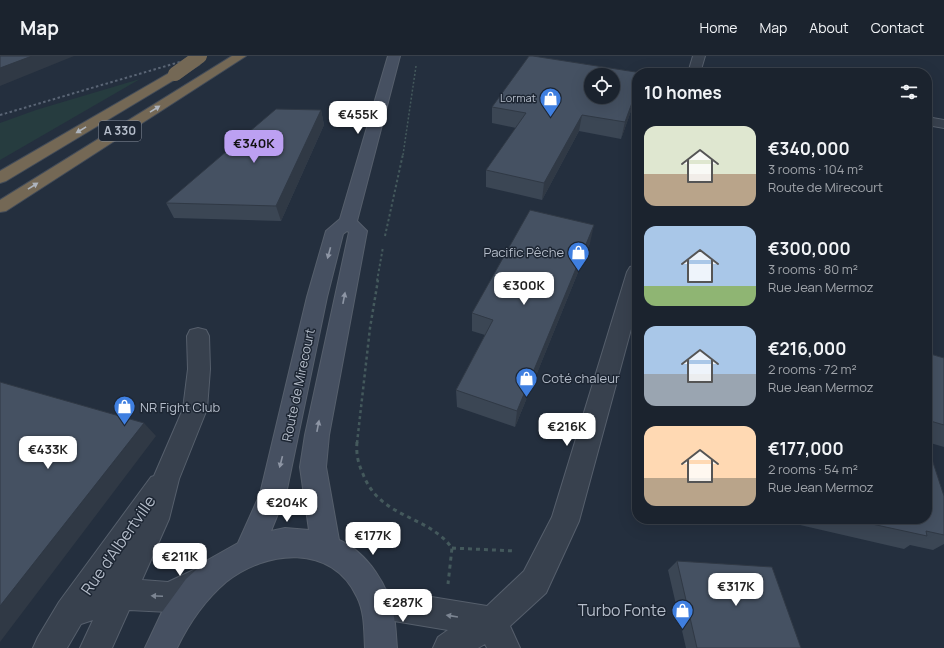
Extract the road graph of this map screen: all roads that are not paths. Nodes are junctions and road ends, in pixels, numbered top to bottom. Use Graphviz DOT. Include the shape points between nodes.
graph roads {
  1 [pos="200,56"];
  2 [pos="205,56"];
  3 [pos="240,56"];
  4 [pos="394,56"];
  5 [pos="699,56"];
  6 [pos="695,68"];
  7 [pos="175,74"];
  8 [pos="932,122"];
  9 [pos="944,124"];
  10 [pos="0,178"];
  11 [pos="0,207"];
  12 [pos="348,222"];
  13 [pos="632,289"];
  14 [pos="198,336"];
  15 [pos="166,479"];
  16 [pos="326,547"];
  17 [pos="250,552"];
  18 [pos="206,580"];
  19 [pos="121,594"];
  20 [pos="376,603"];
  21 [pos="70,613"];
  22 [pos="497,635"];
  23 [pos="51,647"];
  24 [pos="96,648"];
  25 [pos="161,648"];
  26 [pos="381,648"];
  27 [pos="449,648"];
  1 -- 7 [label="highway, bridge"];
  2 -- 7 [label="highway, A 330, bridge"];
  11 -- 3 [label="highway, A 330, one-way"];
  4 -- 12 [label="main road"];
  5 -- 6 [label="street"];
  7 -- 10 [label="highway, A 330, one-way"];
  8 -- 9 [label="street"];
  16 -- 12 [label="main road, one-way" via="313,467 317,435 358,230"];
  12 -- 17 [label="main road, Route de Mirecourt, one-way" via="335,231 273,494"];
  13 -- 22 [label="street" via="565,521 535,582 513,604"];
  14 -- 15 [label="street, Rue d'Albertville" via="196,409"];
  15 -- 19 [label="street, Rue d'Albertville" via="155,519"];
  15 -- 21 [label="street, Rue d'Albertville"];
  16 -- 17 [label="main road" via="302,542 276,543"];
  16 -- 20 [label="main road" via="347,560 364,577"];
  17 -- 18 [label="main road" via="228,563"];
  18 -- 19 [label="street, Rue d'Albertville, one-way" via="169,596"];
  18 -- 25 [label="main road" via="171,624"];
  19 -- 21 [label="street, Rue d'Albertville"];
  19 -- 24 [label="street, Rue d'Albertville"];
  22 -- 20 [label="street, one-way" via="446,615"];
  20 -- 26 [label="main road" via="382,630"];
  21 -- 23 [label="street, Rue d'Albertville"];
  22 -- 27 [label="street"];
}
